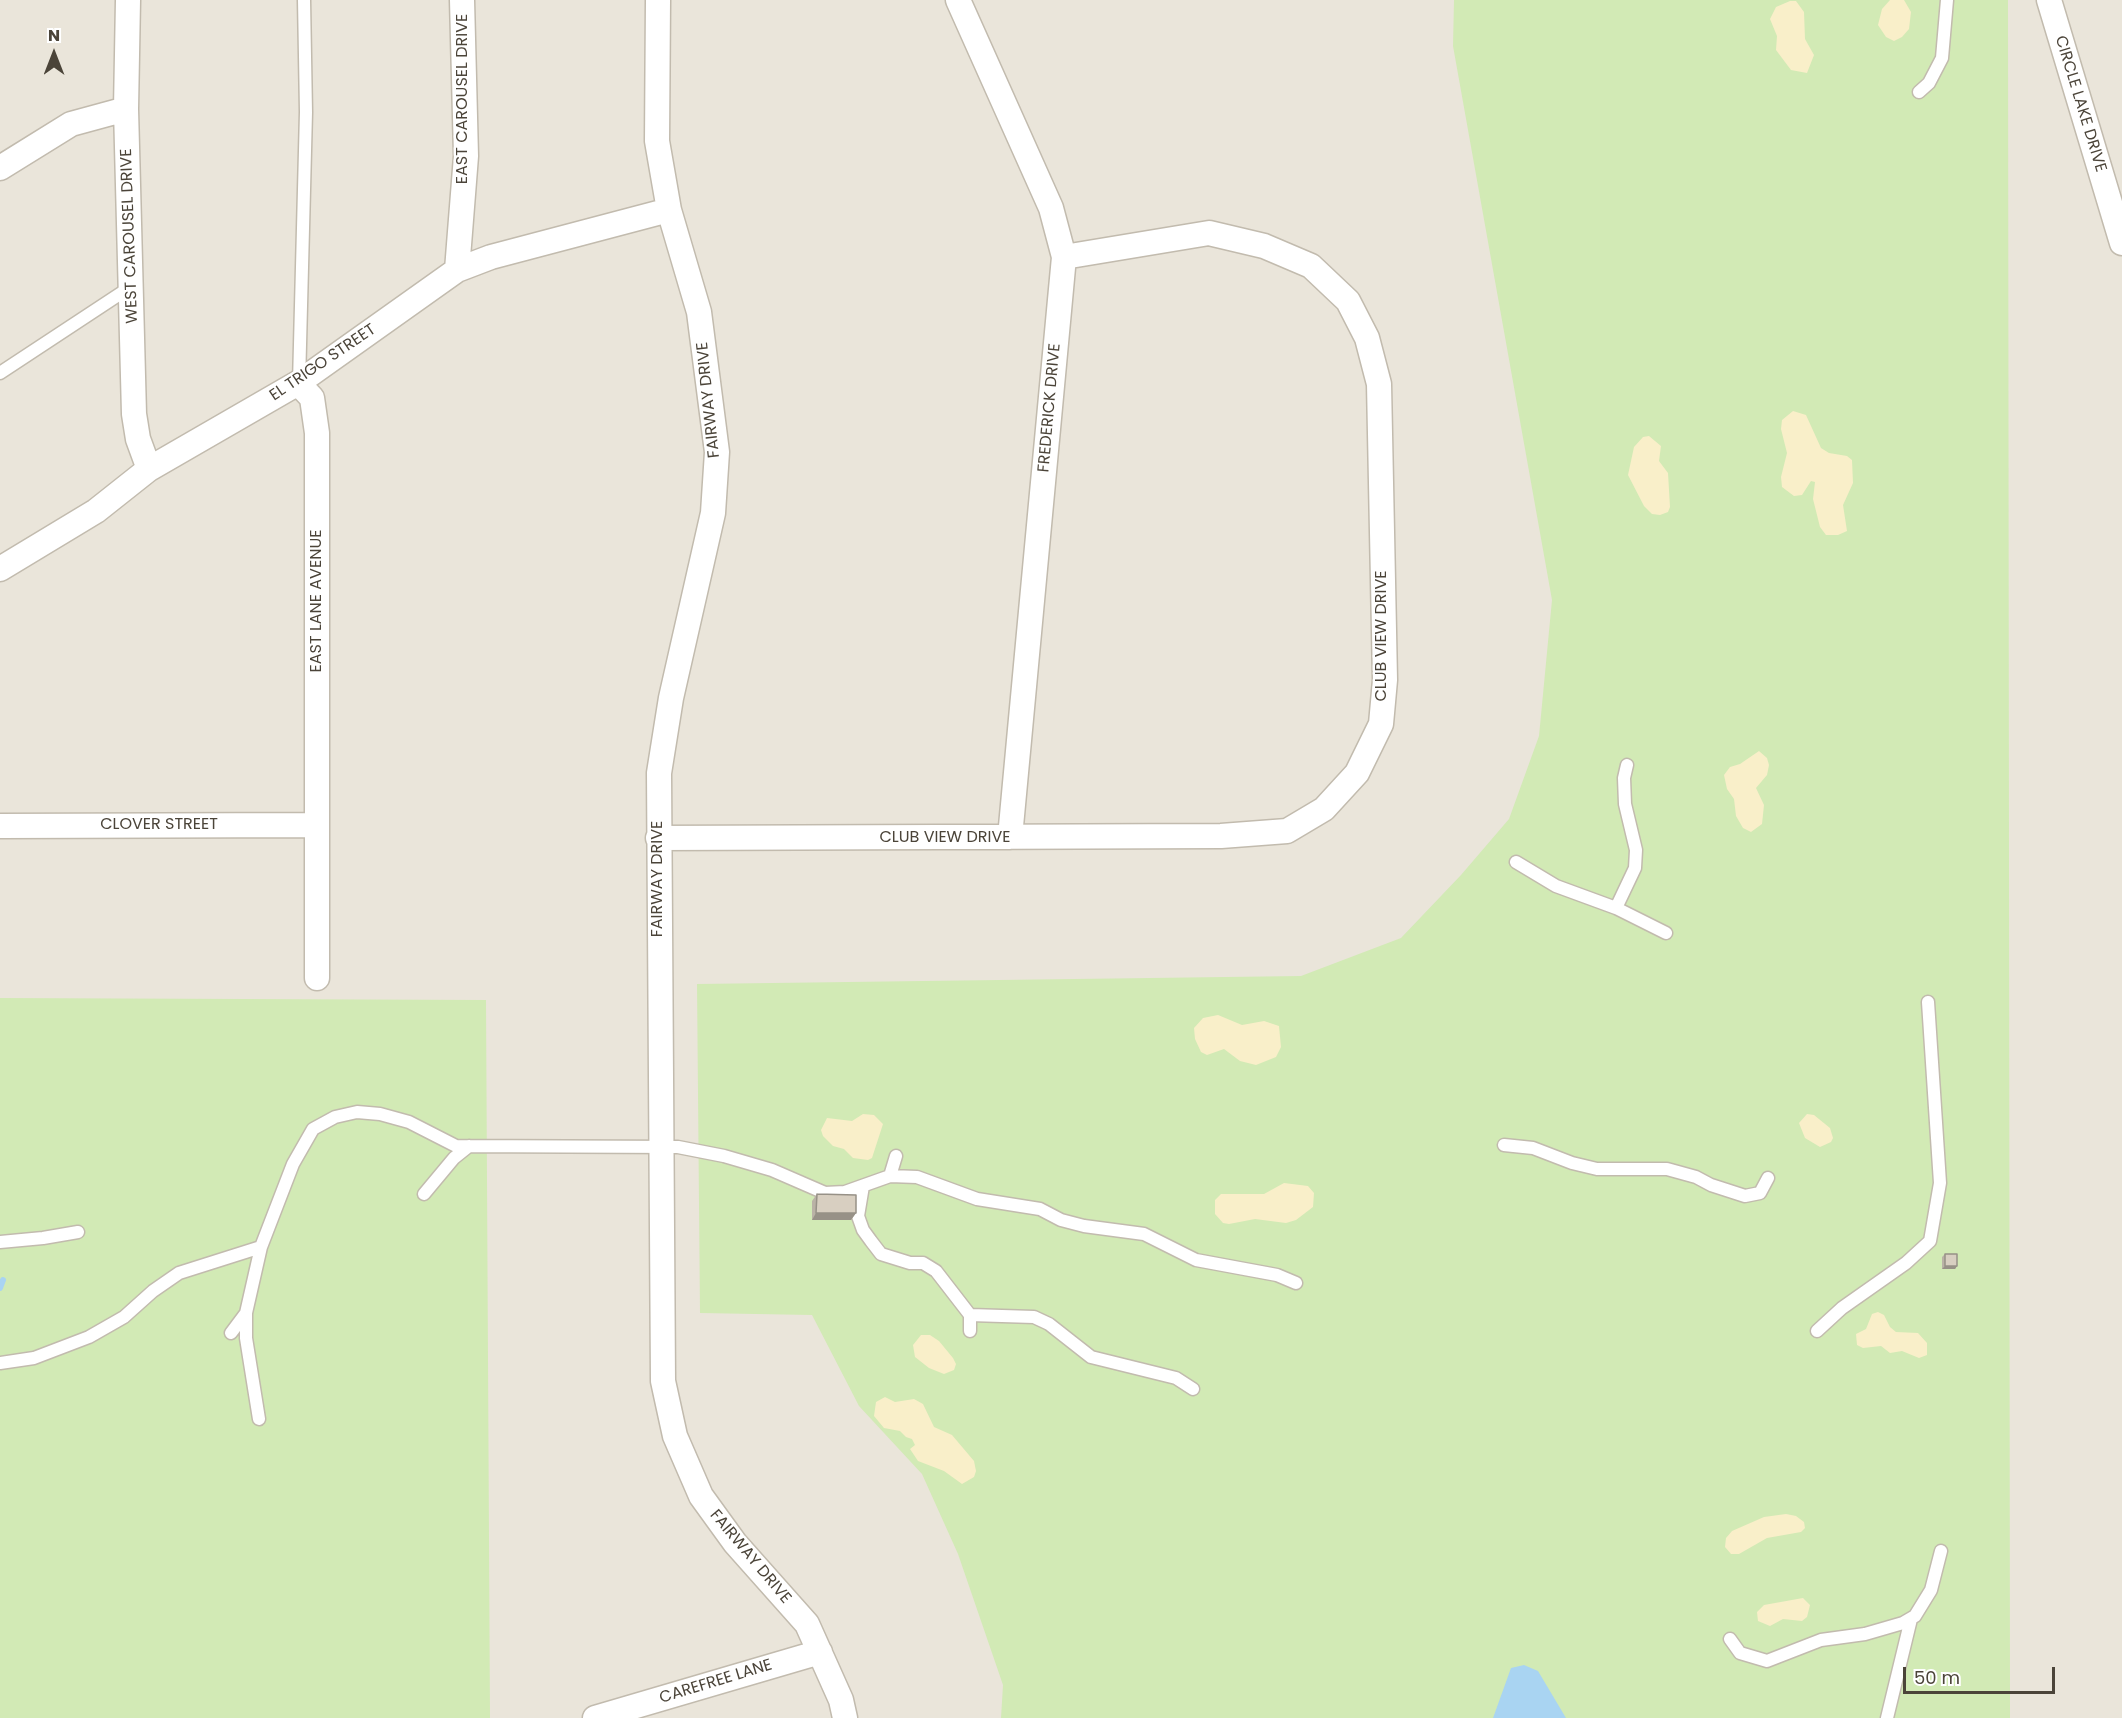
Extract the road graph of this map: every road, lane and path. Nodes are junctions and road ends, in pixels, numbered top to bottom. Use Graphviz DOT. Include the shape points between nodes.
graph roads {
  1 [pos="128,0"];
  2 [pos="304,0"];
  3 [pos="462,0"];
  4 [pos="658,0"];
  5 [pos="958,0"];
  6 [pos="1947,0"];
  7 [pos="2049,0"];
  8 [pos="1919,92"];
  9 [pos="126,109"];
  10 [pos="0,168"];
  11 [pos="669,210"];
  12 [pos="2122,243"];
  13 [pos="1064,257"];
  14 [pos="457,270"];
  15 [pos="132,286"];
  16 [pos="0,373"];
  17 [pos="298,383"];
  18 [pos="149,469"];
  19 [pos="0,569"];
  20 [pos="1627,765"];
  21 [pos="318,825"];
  22 [pos="0,826"];
  23 [pos="1010,837"];
  24 [pos="657,838"];
  25 [pos="1516,862"];
  26 [pos="1616,908"];
  27 [pos="1666,933"];
  28 [pos="318,978"];
  29 [pos="1928,1002"];
  30 [pos="1504,1145"];
  31 [pos="469,1146"];
  32 [pos="661,1147"];
  33 [pos="896,1156"];
  34 [pos="890,1176"];
  35 [pos="1768,1178"];
  36 [pos="863,1186"];
  37 [pos="424,1194"];
  38 [pos="78,1232"];
  39 [pos="0,1242"];
  40 [pos="261,1247"];
  41 [pos="1296,1283"];
  42 [pos="246,1312"];
  43 [pos="970,1315"];
  44 [pos="970,1331"];
  45 [pos="1817,1331"];
  46 [pos="231,1334"];
  47 [pos="0,1363"];
  48 [pos="1193,1389"];
  49 [pos="259,1419"];
  50 [pos="1941,1551"];
  51 [pos="1911,1619"];
  52 [pos="1730,1639"];
  53 [pos="820,1652"];
  54 [pos="621,1715"];
  55 [pos="595,1718"];
  56 [pos="845,1718"];
  57 [pos="1887,1718"];
  1 -- 9 [label="street, WEST CAROUSEL DRIVE"];
  2 -- 17 [label="lane" via="306,112"];
  3 -- 14 [label="street, EAST CAROUSEL DRIVE" via="466,156"];
  4 -- 11 [label="street, FAIRWAY DRIVE" via="657,141"];
  5 -- 13 [label="street, FREDERICK DRIVE" via="1051,208"];
  6 -- 8 [label="lane" via="1942,58 1929,83"];
  7 -- 12 [label="street, CIRCLE LAKE DRIVE"];
  9 -- 10 [label="street" via="71,124"];
  9 -- 15 [label="street, WEST CAROUSEL DRIVE"];
  11 -- 14 [label="street, EL TRIGO STREET" via="491,257"];
  11 -- 24 [label="street, FAIRWAY DRIVE" via="699,312 717,452 713,513 671,698 659,773"];
  13 -- 23 [label="street, FREDERICK DRIVE"];
  13 -- 23 [label="street, CLUB VIEW DRIVE" via="1209,233 1264,246 1311,266 1348,301 1367,338 1379,384 1385,680 1381,724 1357,773 1324,809 1287,831 1221,836"];
  14 -- 17 [label="street, EL TRIGO STREET"];
  15 -- 16 [label="lane"];
  15 -- 18 [label="street, WEST CAROUSEL DRIVE" via="134,414"];
  17 -- 18 [label="street, EL TRIGO STREET"];
  17 -- 21 [label="street, EAST LANE AVENUE" via="312,398 317,433"];
  18 -- 19 [label="street, EL TRIGO STREET" via="96,511"];
  20 -- 26 [label="lane" via="1625,804 1636,850 1635,868"];
  21 -- 22 [label="street, CLOVER STREET"];
  21 -- 28 [label="street, EAST LANE AVENUE"];
  23 -- 24 [label="street, CLUB VIEW DRIVE"];
  24 -- 32 [label="street, FAIRWAY DRIVE"];
  25 -- 26 [label="lane" via="1556,886"];
  26 -- 27 [label="lane"];
  29 -- 45 [label="lane" via="1940,1183 1930,1241"];
  30 -- 35 [label="lane" via="1533,1148 1597,1169 1653,1167 1683,1172 1745,1196 1760,1193"];
  31 -- 32 [label="lane"];
  31 -- 37 [label="lane"];
  31 -- 40 [label="lane" via="456,1146 409,1122 380,1114 357,1112 335,1117 313,1129 293,1164"];
  32 -- 36 [label="lane" via="724,1156 772,1170 825,1193"];
  32 -- 53 [label="street, FAIRWAY DRIVE" via="663,1381 675,1436 700,1496 735,1543 807,1624"];
  33 -- 34 [label="lane"];
  34 -- 36 [label="lane"];
  34 -- 41 [label="lane" via="917,1176 978,1199 1040,1209 1084,1226 1144,1234 1196,1260 1277,1275"];
  36 -- 43 [label="lane" via="858,1216 881,1254 923,1263 936,1271"];
  38 -- 39 [label="lane"];
  40 -- 42 [label="lane"];
  40 -- 47 [label="lane" via="179,1274 124,1317 89,1337 34,1358"];
  42 -- 46 [label="lane"];
  42 -- 49 [label="lane" via="246,1338"];
  43 -- 44 [label="lane"];
  43 -- 48 [label="lane" via="1034,1317 1091,1357 1176,1378"];
  50 -- 51 [label="lane" via="1931,1590"];
  51 -- 52 [label="lane" via="1888,1629 1821,1640 1767,1661 1740,1653"];
  51 -- 57 [label="lane"];
  53 -- 54 [label="street, CAREFREE LANE"];
  53 -- 56 [label="street, FAIRWAY DRIVE"];
  54 -- 55 [label="street, CAREFREE LANE"];
}
